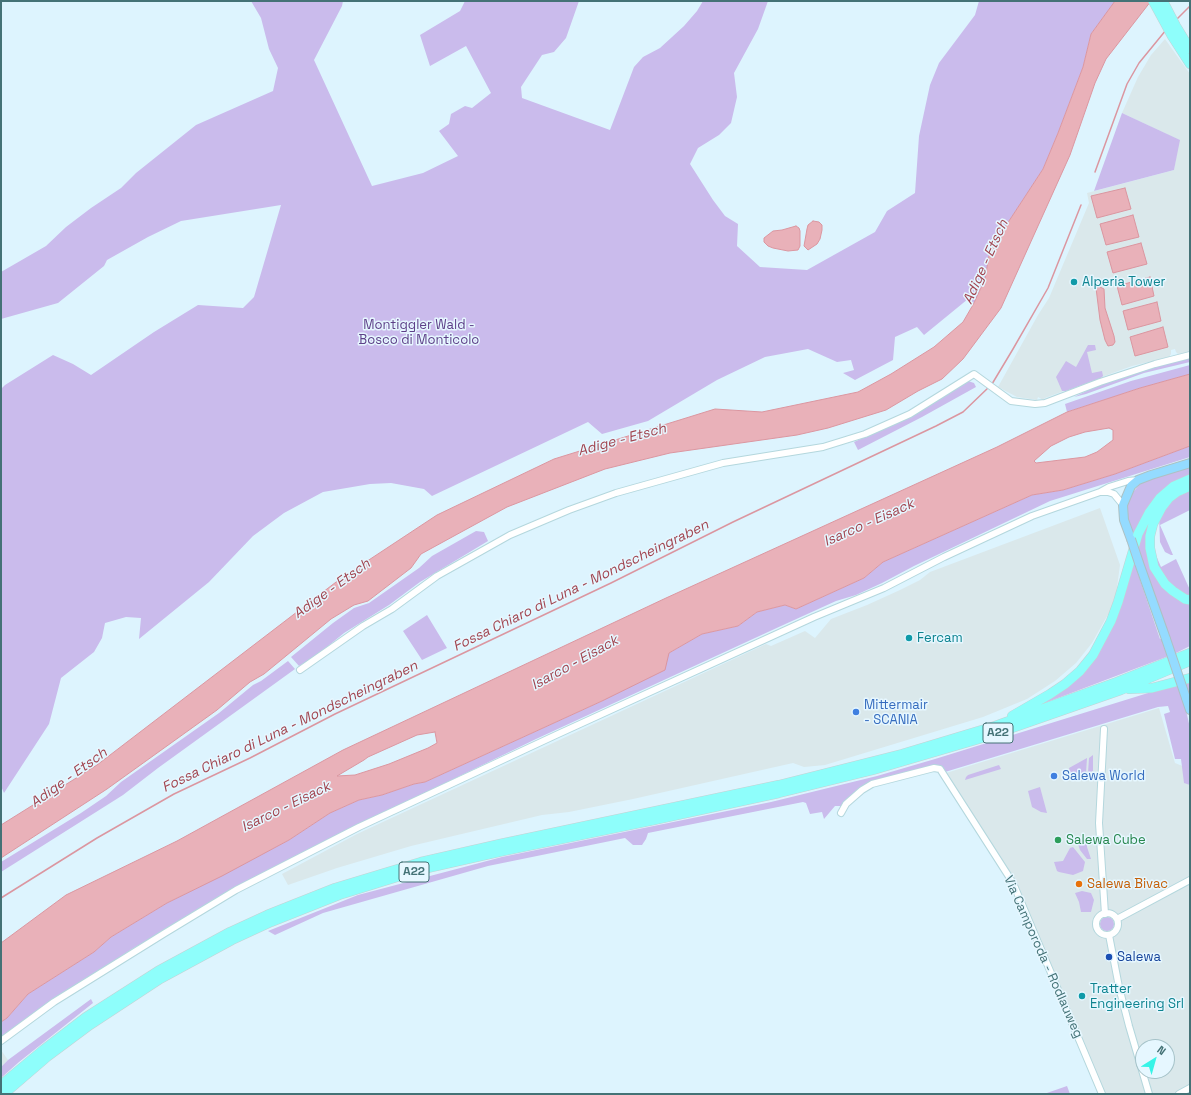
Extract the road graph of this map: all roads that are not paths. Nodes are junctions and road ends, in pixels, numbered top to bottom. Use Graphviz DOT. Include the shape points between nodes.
graph roads {
  1 [pos="1153,1"];
  2 [pos="1163,1"];
  3 [pos="1190,49"];
  4 [pos="1190,64"];
  5 [pos="1190,355"];
  6 [pos="1190,463"];
  7 [pos="1190,479"];
  8 [pos="1138,480"];
  9 [pos="1190,486"];
  10 [pos="1100,492"];
  11 [pos="1123,504"];
  12 [pos="1190,600"];
  13 [pos="1190,653"];
  14 [pos="1190,661"];
  15 [pos="300,670"];
  16 [pos="1190,678"];
  17 [pos="1121,690"];
  18 [pos="1190,710"];
  19 [pos="995,726"];
  20 [pos="1104,729"];
  21 [pos="841,813"];
  22 [pos="1190,880"];
  23 [pos="1105,914"];
  24 [pos="1117,919"];
  25 [pos="1110,935"];
  26 [pos="1,1041"];
  27 [pos="1,1085"];
  28 [pos="1190,1088"];
  29 [pos="4,1094"];
  30 [pos="1102,1094"];
  31 [pos="1149,1094"];
  32 [pos="1179,1094"];
  1 -- 4 [label="highway"];
  2 -- 3 [label="highway"];
  5 -- 15 [label="street" via="1100,382 1044,403 1011,401 974,374 910,414 865,434 824,447 723,463 616,493 510,535 437,576"];
  6 -- 8 [label="main road"];
  7 -- 19 [label="highway" via="1174,486 1160,498 1149,513 1138,534 1111,621 1093,655 1065,684"];
  8 -- 10 [label="street" via="1128,481"];
  8 -- 11 [label="main road" via="1131,486"];
  9 -- 12 [label="highway" via="1169,498 1162,507 1153,524 1150,548 1154,567 1165,584"];
  10 -- 11 [label="street" via="1114,494"];
  10 -- 26 [label="street" via="1032,516 884,588 814,617 352,831 236,890 54,1002"];
  11 -- 18 [label="main road, bridge" via="1124,520"];
  13 -- 19 [label="highway, A22"];
  14 -- 17 [label="highway, A22"];
  16 -- 17 [label="highway" via="1152,688"];
  17 -- 29 [label="highway, A22" via="960,745 838,779 504,850 430,868 339,895 232,940 160,979 90,1025"];
  19 -- 27 [label="highway, A22" via="828,774 428,860 335,888 261,918 158,971 86,1018"];
  20 -- 23 [label="street" via="1099,823"];
  21 -- 30 [label="street, Via Camporoda - Rodlauweg" via="846,804 872,784 934,768 940,770 1013,883"];
  22 -- 24 [label="street"];
  23 -- 24 [label="street"];
  23 -- 25 [label="street" via="1097,921 1097,926 1101,933"];
  24 -- 25 [label="street" via="1117,928"];
  25 -- 31 [label="street" via="1128,1026"];
  28 -- 32 [label="street"];
}
